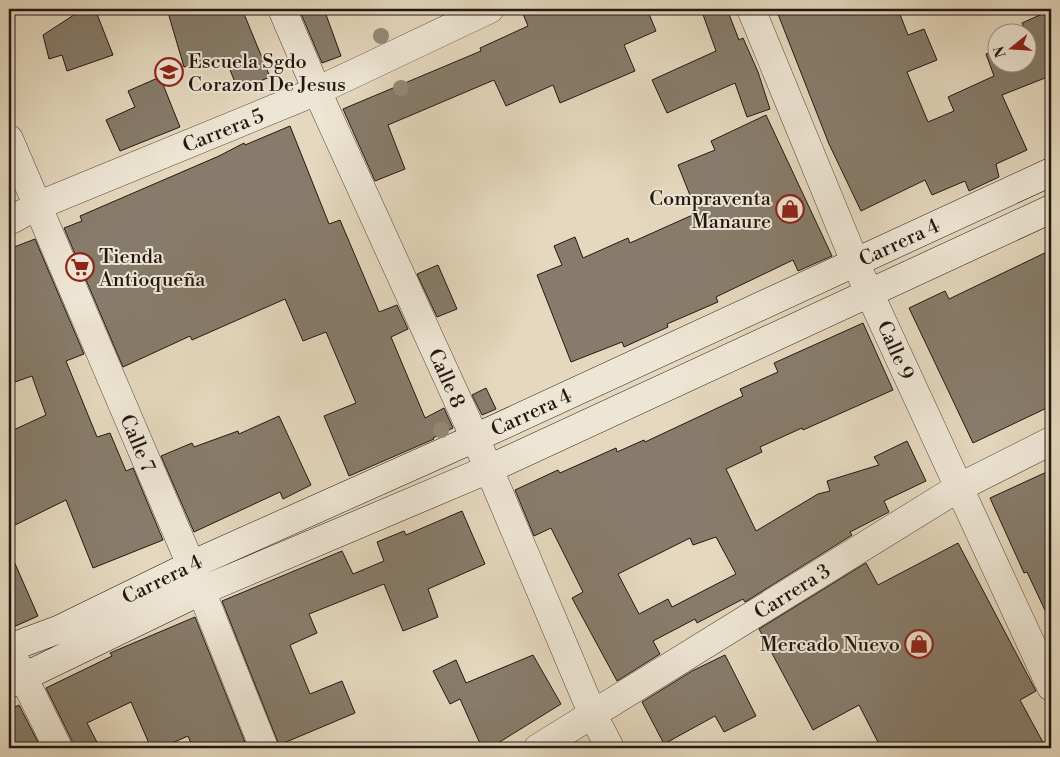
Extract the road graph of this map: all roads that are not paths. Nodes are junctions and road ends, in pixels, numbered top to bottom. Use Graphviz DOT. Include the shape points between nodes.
graph roads {
  1 [pos="282,9"];
  2 [pos="490,9"];
  3 [pos="751,9"];
  4 [pos="317,91"];
  5 [pos="9,139"];
  6 [pos="1051,172"];
  7 [pos="37,206"];
  8 [pos="1051,209"];
  9 [pos="9,221"];
  10 [pos="855,262"];
  11 [pos="870,292"];
  12 [pos="475,438"];
  13 [pos="1051,442"];
  14 [pos="489,469"];
  15 [pos="958,488"];
  16 [pos="190,565"];
  17 [pos="201,592"];
  18 [pos="9,648"];
  19 [pos="16,682"];
  20 [pos="1051,687"];
  21 [pos="593,715"];
  22 [pos="58,748"];
  23 [pos="264,748"];
  24 [pos="538,748"];
  25 [pos="610,748"];
  1 -- 4 [label="street, Calle 8"];
  2 -- 4 [label="street, Carrera 5"];
  3 -- 10 [label="street, Calle 9"];
  4 -- 7 [label="street, Carrera 5"];
  4 -- 12 [label="street, Calle 8"];
  5 -- 7 [label="street, Calle 7"];
  6 -- 10 [label="street, Carrera 4"];
  7 -- 9 [label="street, Carrera 5"];
  7 -- 16 [label="street, Calle 7"];
  8 -- 11 [label="street, Carrera 4"];
  10 -- 11 [label="street, Calle 9"];
  10 -- 12 [label="street, Carrera 4"];
  11 -- 14 [label="street, Carrera 4"];
  11 -- 15 [label="street, Calle 9"];
  12 -- 14 [label="street, Calle 8"];
  12 -- 16 [label="street, Carrera 4"];
  13 -- 15 [label="street, Carrera 3"];
  14 -- 17 [label="street, Carrera 4"];
  14 -- 21 [label="street, Calle 8"];
  15 -- 20 [label="street, Calle 9"];
  15 -- 21 [label="street, Carrera 3"];
  16 -- 17 [label="street, Calle 7"];
  16 -- 18 [label="street, Carrera 4" via="60,629"];
  17 -- 19 [label="street, Carrera 4"];
  17 -- 23 [label="street, Calle 7"];
  18 -- 19 [label="street"];
  19 -- 22 [label="street"];
  21 -- 24 [label="street, Carrera 3"];
  21 -- 25 [label="street, Calle 8"];
}
